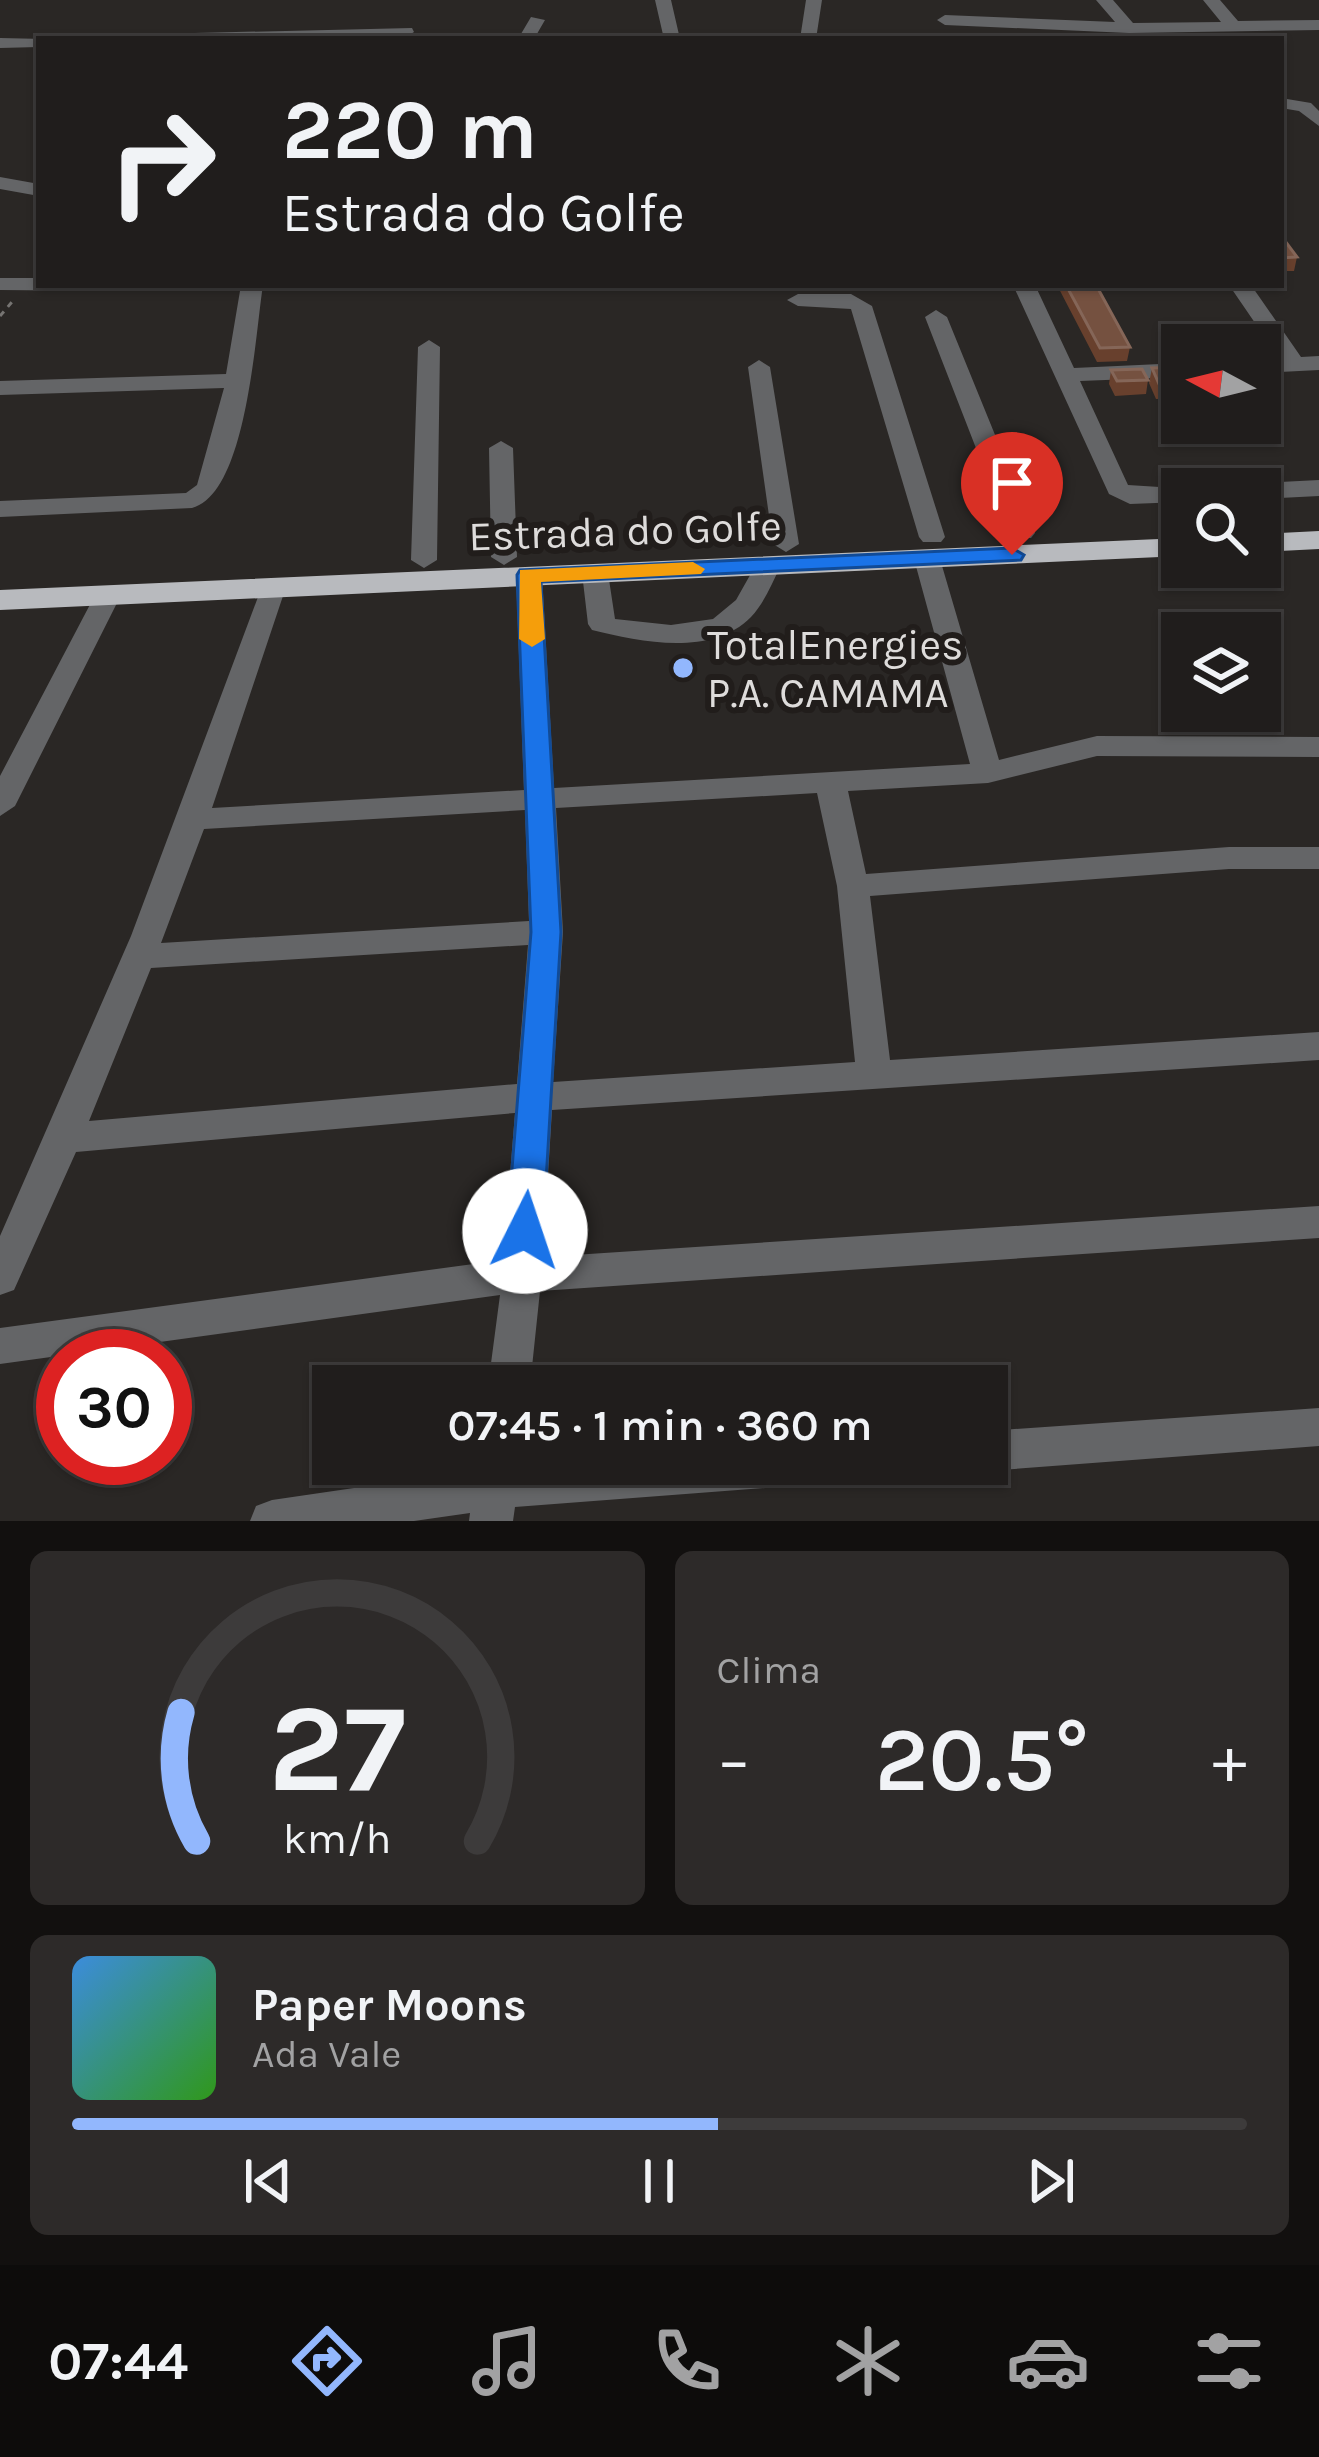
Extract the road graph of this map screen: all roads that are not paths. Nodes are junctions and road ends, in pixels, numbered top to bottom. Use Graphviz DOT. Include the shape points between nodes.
graph roads {
  1 [pos="663,0"];
  2 [pos="814,0"];
  3 [pos="938,0"];
  4 [pos="1104,0"];
  5 [pos="1211,0"];
  6 [pos="1294,0"];
  7 [pos="537,20"];
  8 [pos="1316,28"];
  9 [pos="407,29"];
  10 [pos="947,30"];
  11 [pos="1144,32"];
  12 [pos="1233,32"];
  13 [pos="229,36"];
  14 [pos="528,36"];
  15 [pos="671,36"];
  16 [pos="808,36"];
  17 [pos="36,42"];
  18 [pos="0,43"];
  19 [pos="1284,104"];
  20 [pos="1319,121"];
  21 [pos="0,183"];
  22 [pos="36,189"];
  23 [pos="0,284"];
  24 [pos="36,284"];
  25 [pos="252,288"];
  26 [pos="1025,288"];
  27 [pos="1243,288"];
  28 [pos="798,301"];
  29 [pos="936,317"];
  30 [pos="429,347"];
  31 [pos="1307,363"];
  32 [pos="759,367"];
  33 [pos="1161,371"];
  34 [pos="1064,376"];
  35 [pos="236,381"];
  36 [pos="0,388"];
  37 [pos="501,448"];
  38 [pos="1319,488"];
  39 [pos="1281,490"];
  40 [pos="1161,495"];
  41 [pos="0,509"];
  42 [pos="1319,520"];
  43 [pos="1281,522"];
  44 [pos="1161,527"];
  45 [pos="1022,533"];
  46 [pos="1319,540"];
  47 [pos="1281,542"];
  48 [pos="1161,547"];
  49 [pos="930,548"];
  50 [pos="776,555"];
  51 [pos="424,560"];
  52 [pos="516,566"];
  53 [pos="595,573"];
  54 [pos="0,579"];
  55 [pos="274,587"];
  56 [pos="107,595"];
  57 [pos="0,600"];
  58 [pos="1319,747"];
  59 [pos="988,773"];
  60 [pos="831,785"];
  61 [pos="540,798"];
  62 [pos="0,806"];
  63 [pos="196,819"];
  64 [pos="1319,858"];
  65 [pos="853,886"];
  66 [pos="546,932"];
  67 [pos="136,957"];
  68 [pos="1319,1046"];
  69 [pos="874,1077"];
  70 [pos="535,1097"];
  71 [pos="64,1138"];
  72 [pos="1319,1222"];
  73 [pos="522,1275"];
  74 [pos="0,1278"];
  75 [pos="0,1346"];
  76 [pos="511,1365"];
  77 [pos="1319,1427"];
  78 [pos="1008,1449"];
  79 [pos="567,1485"];
  80 [pos="496,1491"];
  81 [pos="272,1521"];
  1 -- 15 [label="street"];
  2 -- 16 [label="street"];
  3 -- 10 [label="street"];
  4 -- 11 [label="street"];
  5 -- 12 [label="street"];
  6 -- 8 [label="street"];
  7 -- 14 [label="street"];
  8 -- 12 [label="street"];
  9 -- 13 [label="street"];
  10 -- 11 [label="street"];
  11 -- 12 [label="street"];
  17 -- 18 [label="street"];
  19 -- 20 [label="street" via="1305,107"];
  21 -- 22 [label="street"];
  23 -- 24 [label="street"];
  25 -- 35 [label="street"];
  26 -- 34 [label="street"];
  27 -- 31 [label="street"];
  28 -- 49 [label="street" via="861,306"];
  29 -- 45 [label="street"];
  30 -- 51 [label="street"];
  32 -- 50 [label="street"];
  33 -- 34 [label="street"];
  34 -- 40 [label="street" via="1118,489"];
  35 -- 36 [label="street"];
  35 -- 41 [label="street" via="215,474 192,500"];
  37 -- 52 [label="street"];
  38 -- 39 [label="street"];
  42 -- 43 [label="highway"];
  44 -- 45 [label="highway, Estrada do Golfe"];
  45 -- 49 [label="highway, Estrada do Golfe"];
  46 -- 47 [label="highway"];
  48 -- 49 [label="highway, Estrada do Golfe"];
  49 -- 50 [label="highway, Estrada do Golfe"];
  49 -- 59 [label="street"];
  50 -- 52 [label="highway, Estrada do Golfe"];
  50 -- 53 [label="highway, Estrada do Golfe"];
  50 -- 53 [label="street" via="736,616 718,628 683,632 602,624"];
  51 -- 52 [label="highway, Estrada do Golfe"];
  51 -- 54 [label="highway, Estrada do Golfe"];
  52 -- 53 [label="highway, Estrada do Golfe"];
  52 -- 55 [label="highway, Estrada do Golfe"];
  52 -- 61 [label="street"];
  55 -- 56 [label="highway, Estrada do Golfe"];
  55 -- 63 [label="street"];
  56 -- 57 [label="highway, Estrada do Golfe"];
  56 -- 62 [label="street"];
  58 -- 59 [label="street" via="1097,746"];
  59 -- 60 [label="street"];
  60 -- 61 [label="street"];
  60 -- 65 [label="street"];
  61 -- 63 [label="street"];
  61 -- 66 [label="street"];
  63 -- 67 [label="street"];
  64 -- 65 [label="street"];
  65 -- 69 [label="street"];
  66 -- 67 [label="street"];
  66 -- 70 [label="street"];
  67 -- 71 [label="street"];
  68 -- 69 [label="street"];
  69 -- 70 [label="street"];
  70 -- 71 [label="street"];
  70 -- 73 [label="street"];
  71 -- 74 [label="street"];
  72 -- 73 [label="street"];
  73 -- 75 [label="street"];
  73 -- 76 [label="street"];
  77 -- 78 [label="street"];
  79 -- 80 [label="street"];
  80 -- 81 [label="street"];
}
